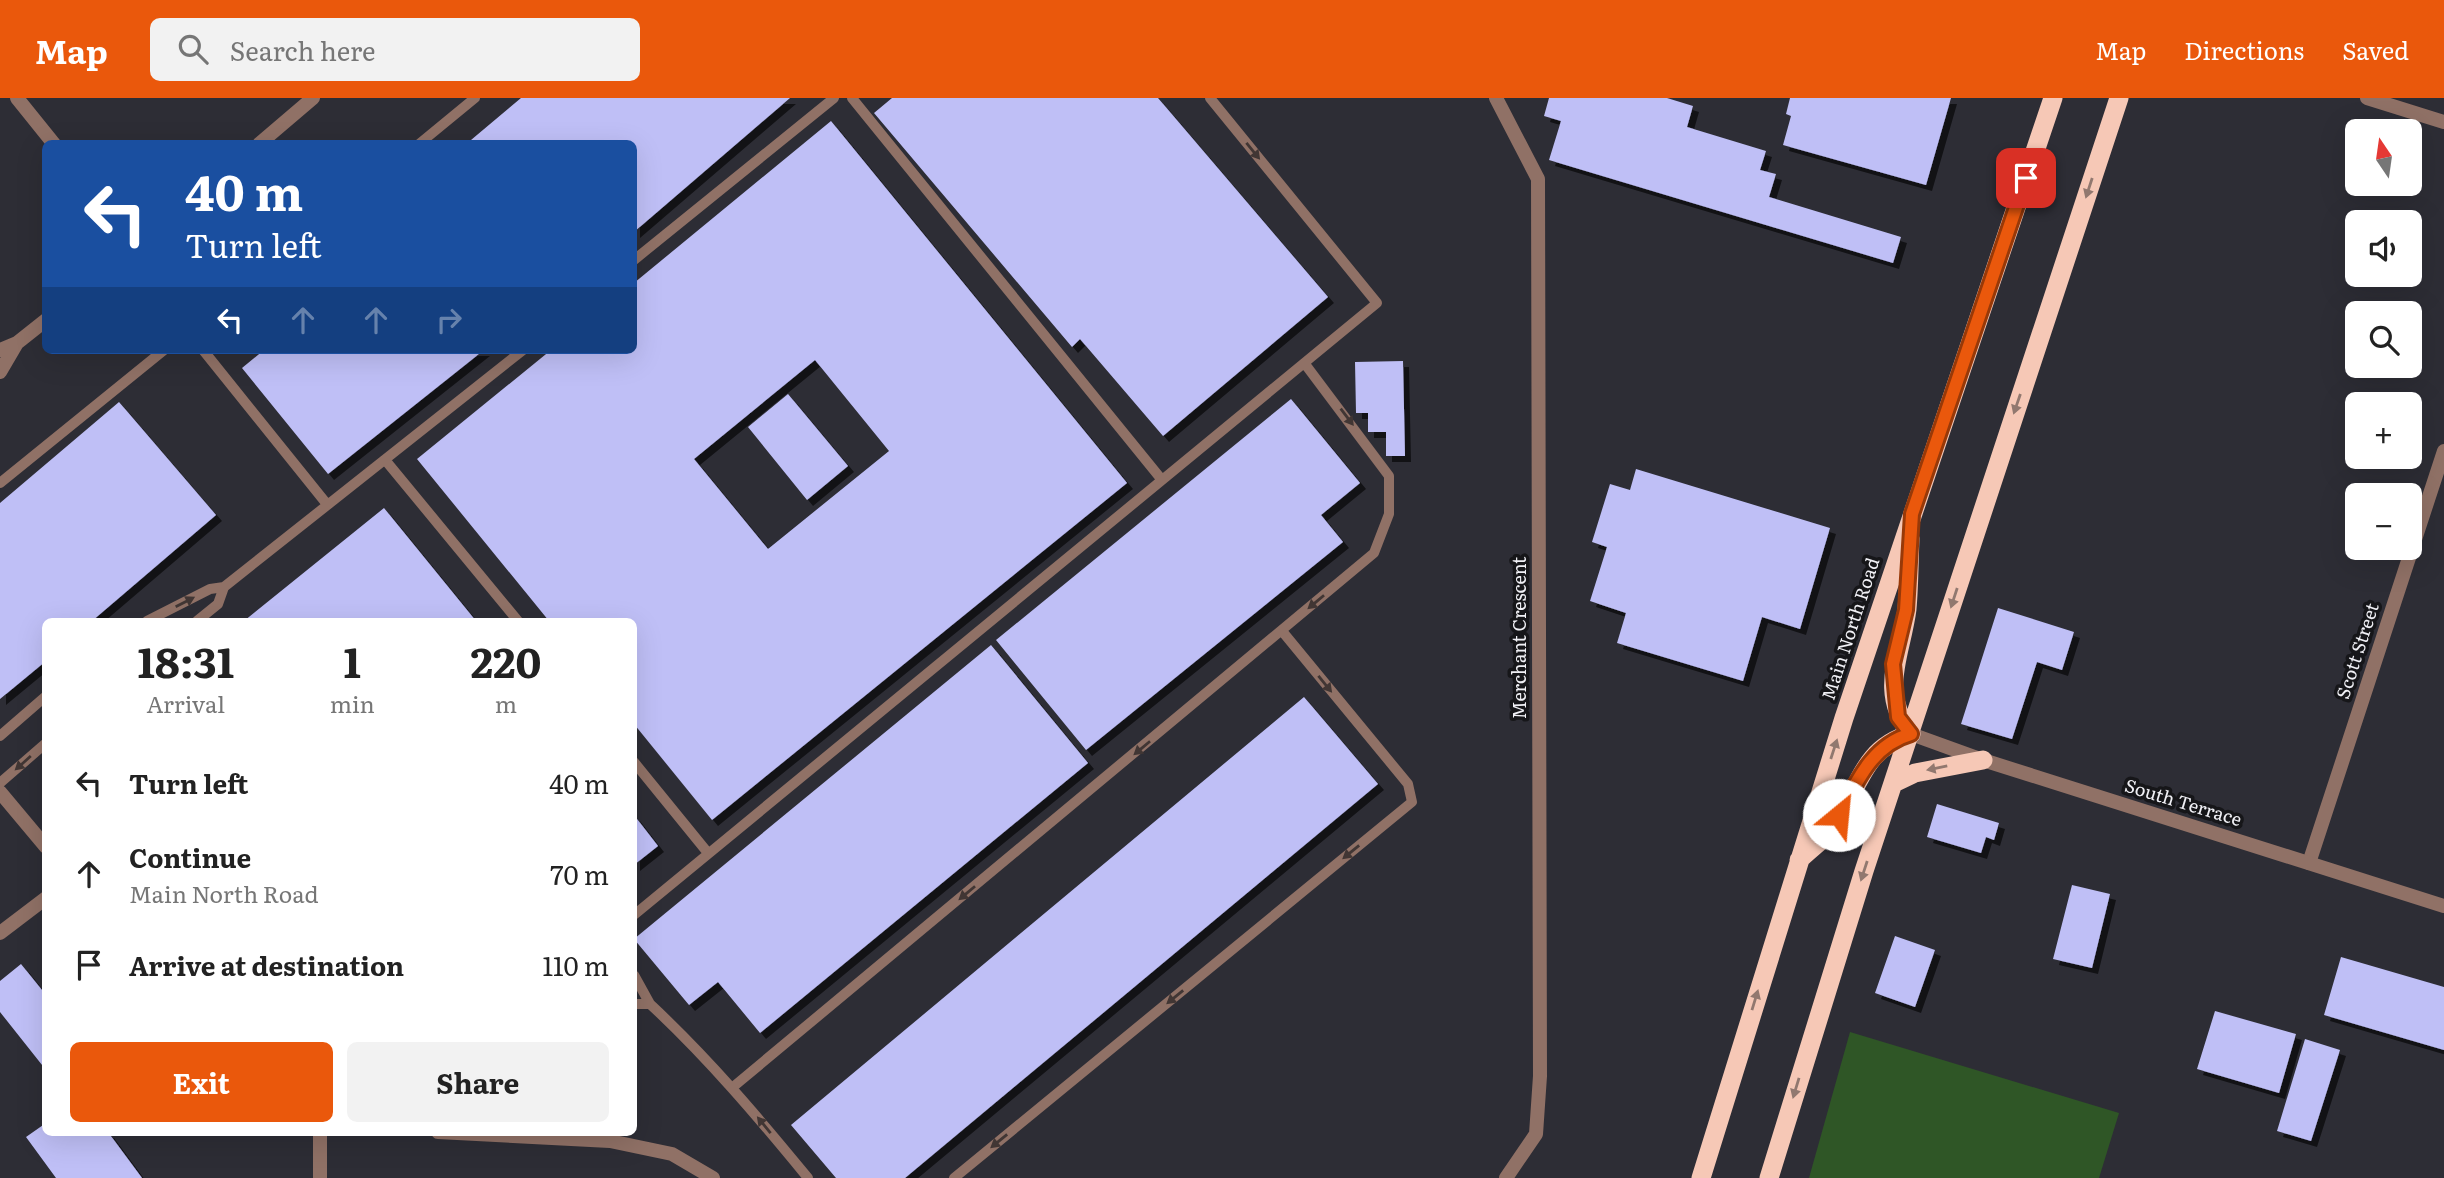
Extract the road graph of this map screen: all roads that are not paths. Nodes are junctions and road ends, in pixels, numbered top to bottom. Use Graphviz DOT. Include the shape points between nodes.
graph roads {
  1 [pos="17,98"];
  2 [pos="313,98"];
  3 [pos="475,98"];
  4 [pos="834,98"];
  5 [pos="852,98"];
  6 [pos="1210,98"];
  7 [pos="1496,98"];
  8 [pos="2108,98"];
  9 [pos="2119,98"];
  10 [pos="2367,98"];
  11 [pos="2050,101"];
  12 [pos="2444,122"];
  13 [pos="2110,124"];
  14 [pos="51,140"];
  15 [pos="264,140"];
  16 [pos="424,140"];
  17 [pos="637,258"];
  18 [pos="42,323"];
  19 [pos="17,343"];
  20 [pos="0,350"];
  21 [pos="159,354"];
  22 [pos="206,354"];
  23 [pos="518,354"];
  24 [pos="1305,364"];
  25 [pos="0,372"];
  26 [pos="2444,451"];
  27 [pos="386,461"];
  28 [pos="1163,480"];
  29 [pos="0,483"];
  30 [pos="326,503"];
  31 [pos="1912,514"];
  32 [pos="224,587"];
  33 [pos="153,618"];
  34 [pos="201,618"];
  35 [pos="516,618"];
  36 [pos="1282,631"];
  37 [pos="42,699"];
  38 [pos="1911,734"];
  39 [pos="0,736"];
  40 [pos="42,746"];
  41 [pos="1983,760"];
  42 [pos="637,766"];
  43 [pos="0,783"];
  44 [pos="1894,783"];
  45 [pos="0,792"];
  46 [pos="42,842"];
  47 [pos="708,853"];
  48 [pos="1798,860"];
  49 [pos="2309,863"];
  50 [pos="42,901"];
  51 [pos="2444,906"];
  52 [pos="637,912"];
  53 [pos="0,933"];
  54 [pos="637,980"];
  55 [pos="637,1004"];
  56 [pos="650,1004"];
  57 [pos="733,1087"];
  58 [pos="320,1136"];
  59 [pos="514,1136"];
  60 [pos="320,1178"];
  61 [pos="713,1178"];
  62 [pos="808,1178"];
  63 [pos="954,1178"];
  64 [pos="1506,1178"];
  65 [pos="1701,1178"];
  66 [pos="1769,1178"];
  1 -- 14 [label="street"];
  2 -- 15 [label="street"];
  3 -- 16 [label="lane"];
  4 -- 17 [label="lane"];
  5 -- 28 [label="lane"];
  6 -- 24 [label="lane, one-way" via="1377,303"];
  7 -- 64 [label="street, Merchant Crescent" via="1538,179 1540,1076 1536,1134"];
  8 -- 13 [label="highway"];
  9 -- 13 [label="highway"];
  10 -- 12 [label="street"];
  11 -- 31 [label="highway, Main North Road"];
  13 -- 38 [label="highway, one-way"];
  18 -- 19 [label="street"];
  19 -- 20 [label="street"];
  19 -- 25 [label="street"];
  21 -- 29 [label="lane"];
  22 -- 30 [label="lane"];
  23 -- 27 [label="lane"];
  24 -- 28 [label="lane"];
  24 -- 36 [label="lane, one-way" via="1390,476 1389,514 1374,553"];
  26 -- 49 [label="street, Scott Street"];
  27 -- 30 [label="lane"];
  27 -- 35 [label="lane"];
  28 -- 47 [label="lane"];
  30 -- 32 [label="lane"];
  31 -- 38 [label="highway" via="1906,610 1893,664 1898,717"];
  48 -- 31 [label="highway, Main North Road, one-way"];
  33 -- 32 [label="lane, one-way" via="210,589"];
  32 -- 34 [label="lane" via="218,604"];
  36 -- 57 [label="lane, one-way"];
  36 -- 63 [label="lane, one-way" via="1408,785 1412,803"];
  37 -- 39 [label="lane"];
  38 -- 41 [label="street, South Terrace"];
  38 -- 44 [label="highway"];
  38 -- 48 [label="highway" via="1876,753 1831,830"];
  40 -- 43 [label="lane, one-way"];
  41 -- 44 [label="highway, one-way" via="1914,773"];
  41 -- 49 [label="street, South Terrace"];
  42 -- 47 [label="lane"];
  44 -- 66 [label="highway, one-way"];
  45 -- 46 [label="street"];
  47 -- 52 [label="lane"];
  65 -- 48 [label="highway, Main North Road, one-way"];
  49 -- 51 [label="street, South Terrace"];
  50 -- 53 [label="street"];
  54 -- 56 [label="lane"];
  55 -- 56 [label="lane"];
  56 -- 57 [label="lane"];
  62 -- 57 [label="lane, one-way"];
  58 -- 60 [label="street"];
  59 -- 61 [label="street" via="610,1141 672,1154"];
}
